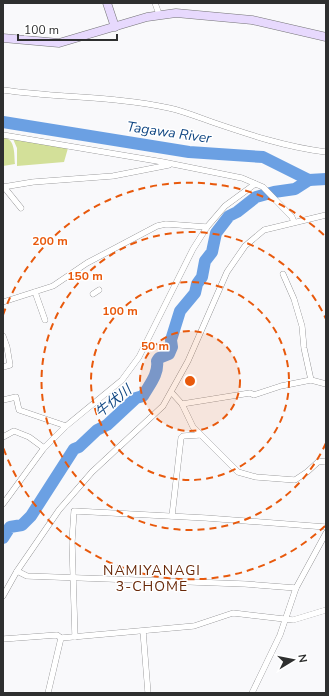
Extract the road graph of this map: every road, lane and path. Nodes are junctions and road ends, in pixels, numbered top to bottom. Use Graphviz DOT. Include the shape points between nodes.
graph roads {
  1 [pos="107,3"];
  2 [pos="155,3"];
  3 [pos="159,14"];
  4 [pos="115,27"];
  5 [pos="326,37"];
  6 [pos="3,38"];
  7 [pos="3,90"];
  8 [pos="3,135"];
  9 [pos="326,152"];
  10 [pos="172,164"];
  11 [pos="255,184"];
  12 [pos="4,187"];
  13 [pos="21,208"];
  14 [pos="326,215"];
  15 [pos="294,221"];
  16 [pos="207,227"];
  17 [pos="283,274"];
  18 [pos="99,290"];
  19 [pos="35,292"];
  20 [pos="93,294"];
  21 [pos="3,302"];
  22 [pos="45,320"];
  23 [pos="3,336"];
  24 [pos="3,367"];
  25 [pos="311,380"];
  26 [pos="326,384"];
  27 [pos="172,393"];
  28 [pos="3,400"];
  29 [pos="182,404"];
  30 [pos="66,426"];
  31 [pos="200,435"];
  32 [pos="3,437"];
  33 [pos="44,448"];
  34 [pos="326,461"];
  35 [pos="3,504"];
  36 [pos="172,516"];
  37 [pos="326,527"];
  38 [pos="326,532"];
  39 [pos="17,572"];
  40 [pos="72,577"];
  41 [pos="296,588"];
  42 [pos="3,596"];
  43 [pos="326,610"];
  44 [pos="285,618"];
  45 [pos="143,631"];
  46 [pos="75,637"];
  47 [pos="61,638"];
  48 [pos="3,639"];
  49 [pos="48,693"];
  50 [pos="148,693"];
  51 [pos="252,693"];
  1 -- 4 [label="main road"];
  2 -- 3 [label="street"];
  3 -- 4 [label="main road"];
  3 -- 5 [label="main road" via="252,20"];
  4 -- 6 [label="main road" via="59,43"];
  7 -- 9 [label="street" via="50,96 135,101 171,109 276,143"];
  8 -- 10 [label="street"];
  10 -- 11 [label="street" via="242,178"];
  10 -- 12 [label="street" via="113,176 33,182"];
  11 -- 15 [label="street" via="263,187"];
  11 -- 16 [label="street" via="225,206"];
  12 -- 13 [label="street"];
  14 -- 15 [label="street"];
  15 -- 27 [label="street" via="264,230 245,246 227,272"];
  16 -- 19 [label="street" via="166,224 157,226 87,263 53,286"];
  16 -- 30 [label="street" via="136,360 122,380"];
  17 -- 25 [label="street" via="302,326"];
  18 -- 20 [label="street"];
  19 -- 21 [label="street"];
  19 -- 22 [label="street"];
  23 -- 24 [label="street" via="10,365"];
  25 -- 26 [label="street"];
  25 -- 29 [label="street" via="280,386 254,395 250,393"];
  27 -- 29 [label="street"];
  27 -- 39 [label="street" via="163,406 92,472 59,510"];
  28 -- 30 [label="street" via="16,397 19,410"];
  29 -- 31 [label="street" via="186,416"];
  30 -- 33 [label="street"];
  31 -- 34 [label="street" via="238,472 256,477 294,480 318,462"];
  31 -- 36 [label="street" via="181,438"];
  32 -- 33 [label="street" via="14,431 29,437"];
  33 -- 35 [label="street"];
  36 -- 37 [label="street"];
  36 -- 40 [label="street" via="74,511"];
  38 -- 41 [label="street"];
  39 -- 40 [label="street" via="27,576"];
  39 -- 42 [label="street"];
  40 -- 41 [label="street"];
  40 -- 46 [label="street"];
  41 -- 44 [label="street"];
  43 -- 44 [label="street" via="293,620"];
  44 -- 45 [label="street" via="234,613 194,626"];
  44 -- 51 [label="street" via="280,635"];
  45 -- 46 [label="street"];
  45 -- 50 [label="street"];
  46 -- 47 [label="street"];
  47 -- 48 [label="street" via="57,635"];
  47 -- 49 [label="street"];
}
